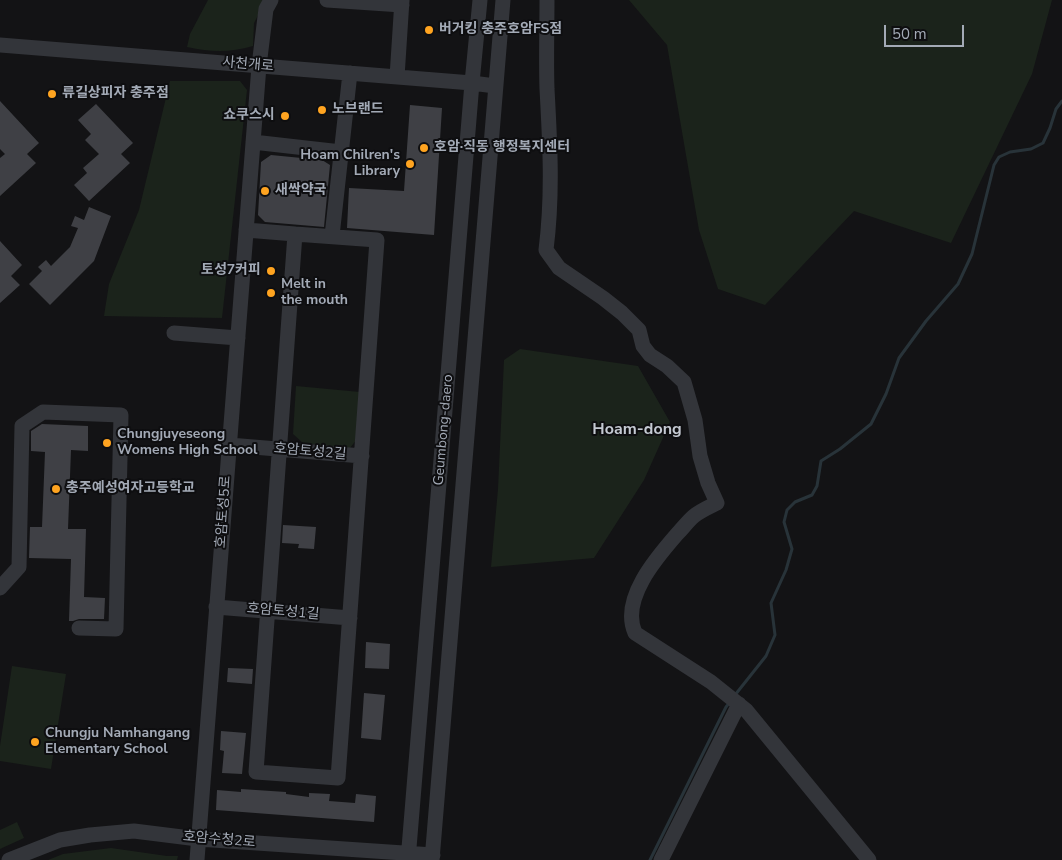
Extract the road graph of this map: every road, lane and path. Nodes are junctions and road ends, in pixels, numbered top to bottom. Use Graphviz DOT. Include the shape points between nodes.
graph roads {
  1 [pos="271,0"];
  2 [pos="328,0"];
  3 [pos="480,0"];
  4 [pos="503,0"];
  5 [pos="547,0"];
  6 [pos="402,3"];
  7 [pos="0,45"];
  8 [pos="259,66"];
  9 [pos="350,73"];
  10 [pos="396,77"];
  11 [pos="472,83"];
  12 [pos="495,86"];
  13 [pos="253,142"];
  14 [pos="340,152"];
  15 [pos="246,230"];
  16 [pos="295,234"];
  17 [pos="332,236"];
  18 [pos="174,333"];
  19 [pos="238,338"];
  20 [pos="229,445"];
  21 [pos="280,449"];
  22 [pos="362,456"];
  23 [pos="0,588"];
  24 [pos="216,607"];
  25 [pos="268,611"];
  26 [pos="350,618"];
  27 [pos="79,628"];
  28 [pos="739,704"];
  29 [pos="198,839"];
  30 [pos="408,857"];
  31 [pos="433,857"];
  32 [pos="9,860"];
  33 [pos="197,860"];
  34 [pos="661,860"];
  35 [pos="869,860"];
  1 -- 8 [label="street, 호암토성5로" via="266,9"];
  2 -- 6 [label="street"];
  3 -- 11 [label="street, Geumbong-daero"];
  4 -- 12 [label="street, Geumbong-daero"];
  5 -- 28 [label="street" via="551,174 546,250 559,268 622,313 639,330 643,346 650,355 684,382 695,420 700,456 717,502 693,516 663,550 644,577 633,601 631,624 635,633 726,692"];
  6 -- 10 [label="street"];
  7 -- 8 [label="street, 사천개로"];
  8 -- 9 [label="street, 사천개로"];
  8 -- 13 [label="street, 호암토성5로"];
  9 -- 10 [label="street, 사천개로"];
  9 -- 14 [label="street"];
  10 -- 11 [label="street, 사천개로"];
  11 -- 12 [label="street, 사천개로"];
  11 -- 30 [label="street, Geumbong-daero"];
  12 -- 31 [label="street, Geumbong-daero"];
  13 -- 14 [label="street"];
  13 -- 15 [label="street, 호암토성5로"];
  14 -- 17 [label="street"];
  15 -- 16 [label="street"];
  15 -- 19 [label="street, 호암토성5로"];
  16 -- 17 [label="street"];
  16 -- 21 [label="street"];
  17 -- 22 [label="street" via="377,240"];
  18 -- 19 [label="street"];
  19 -- 20 [label="street, 호암토성5로"];
  20 -- 21 [label="street, 호암토성2길"];
  20 -- 24 [label="street, 호암토성5로"];
  21 -- 22 [label="street, 호암토성2길"];
  21 -- 25 [label="street"];
  22 -- 26 [label="street"];
  23 -- 27 [label="street" via="19,567 22,426 43,412 121,414 116,629"];
  24 -- 25 [label="street, 호암토성1길"];
  24 -- 29 [label="street, 호암토성5로"];
  25 -- 26 [label="street, 호암토성1길"];
  25 -- 26 [label="street" via="256,772 338,778"];
  28 -- 34 [label="street"];
  28 -- 35 [label="street"];
  29 -- 30 [label="street, 호암수청2로"];
  29 -- 32 [label="street, 호암수청2로" via="134,831 90,835 60,840"];
  29 -- 33 [label="street, 호암토성5로"];
  30 -- 31 [label="street, 호암수청2로"];
}
